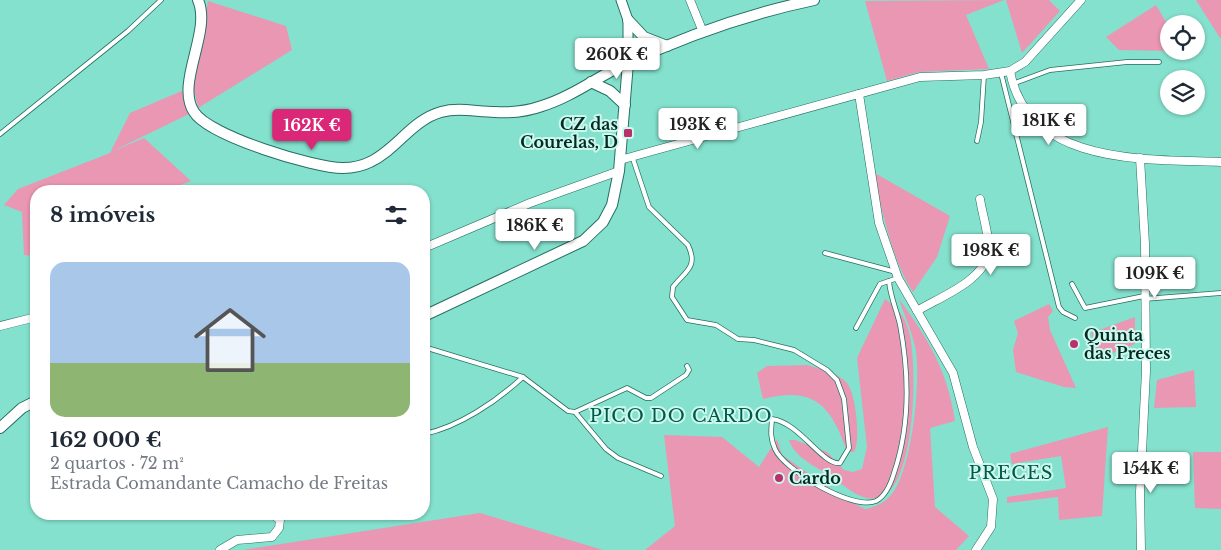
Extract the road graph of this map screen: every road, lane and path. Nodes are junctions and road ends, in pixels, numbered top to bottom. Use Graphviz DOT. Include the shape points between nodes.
graph roads {
  1 [pos="161,0"];
  2 [pos="198,0"];
  3 [pos="622,0"];
  4 [pos="690,0"];
  5 [pos="814,0"];
  6 [pos="1081,0"];
  7 [pos="783,3"];
  8 [pos="628,20"];
  9 [pos="703,32"];
  10 [pos="667,46"];
  11 [pos="1159,62"];
  12 [pos="628,63"];
  13 [pos="1010,71"];
  14 [pos="1001,73"];
  15 [pos="984,75"];
  16 [pos="591,82"];
  17 [pos="1012,84"];
  18 [pos="859,94"];
  19 [pos="625,105"];
  20 [pos="0,134"];
  21 [pos="977,141"];
  22 [pos="632,156"];
  23 [pos="1140,158"];
  24 [pos="620,160"];
  25 [pos="1221,162"];
  26 [pos="618,171"];
  27 [pos="980,199"];
  28 [pos="430,245"];
  29 [pos="825,253"];
  30 [pos="897,275"];
  31 [pos="889,281"];
  32 [pos="1072,284"];
  33 [pos="1221,293"];
  34 [pos="1144,298"];
  35 [pos="918,311"];
  36 [pos="430,313"];
  37 [pos="30,318"];
  38 [pos="1075,318"];
  39 [pos="0,326"];
  40 [pos="856,328"];
  41 [pos="430,349"];
  42 [pos="687,366"];
  43 [pos="523,377"];
  44 [pos="30,404"];
  45 [pos="575,412"];
  46 [pos="0,428"];
  47 [pos="430,433"];
  48 [pos="661,476"];
  49 [pos="280,520"];
  50 [pos="220,550"];
  51 [pos="976,550"];
  52 [pos="1141,550"];
  1 -- 20 [label="lane"];
  2 -- 16 [label="main road" via="202,15 189,89 194,112 210,126 303,162 353,167 380,156 428,117 440,112 460,109 520,111 554,101"];
  3 -- 8 [label="street"];
  4 -- 9 [label="street"];
  5 -- 7 [label="main road"];
  6 -- 13 [label="street" via="1025,62"];
  7 -- 9 [label="main road"];
  8 -- 10 [label="main road" via="644,37"];
  8 -- 12 [label="street"];
  9 -- 10 [label="main road"];
  10 -- 12 [label="main road"];
  11 -- 17 [label="lane" via="1050,70"];
  12 -- 16 [label="main road"];
  12 -- 19 [label="main road"];
  13 -- 14 [label="street"];
  13 -- 17 [label="street"];
  14 -- 15 [label="street"];
  14 -- 38 [label="lane" via="1059,307"];
  15 -- 18 [label="street" via="920,77"];
  15 -- 21 [label="lane"];
  16 -- 19 [label="main road" via="610,91"];
  17 -- 23 [label="street" via="1023,108 1053,136 1083,148"];
  18 -- 22 [label="street"];
  18 -- 30 [label="street" via="879,223"];
  19 -- 24 [label="main road"];
  22 -- 24 [label="street"];
  22 -- 31 [label="lane" via="649,207 692,252 688,273 673,287 672,297 687,320 716,325 738,339 794,350 837,380 844,399 849,448 840,463 830,462 797,430 780,420 772,419 770,435 775,451 788,464 836,496 858,502 876,501 886,492 895,472 902,436 907,394 906,355"];
  23 -- 25 [label="street"];
  23 -- 34 [label="street"];
  24 -- 26 [label="main road"];
  26 -- 28 [label="street" via="530,203"];
  26 -- 36 [label="main road" via="609,214 594,233"];
  27 -- 35 [label="street" via="989,252 984,268 971,280"];
  29 -- 30 [label="lane"];
  30 -- 31 [label="lane"];
  30 -- 35 [label="street"];
  31 -- 40 [label="lane" via="880,284"];
  32 -- 34 [label="lane" via="1085,308"];
  33 -- 34 [label="lane"];
  34 -- 52 [label="street" via="1146,381 1140,492"];
  35 -- 51 [label="street" via="953,373 973,447 994,499 991,526"];
  37 -- 39 [label="street"];
  41 -- 43 [label="lane"];
  42 -- 45 [label="lane" via="686,375 652,398 627,388"];
  43 -- 45 [label="lane" via="568,411"];
  43 -- 47 [label="lane" via="471,414"];
  44 -- 46 [label="main road"];
  45 -- 48 [label="lane" via="606,449 618,458"];
  49 -- 50 [label="street" via="279,528 272,537 236,540"];
}
